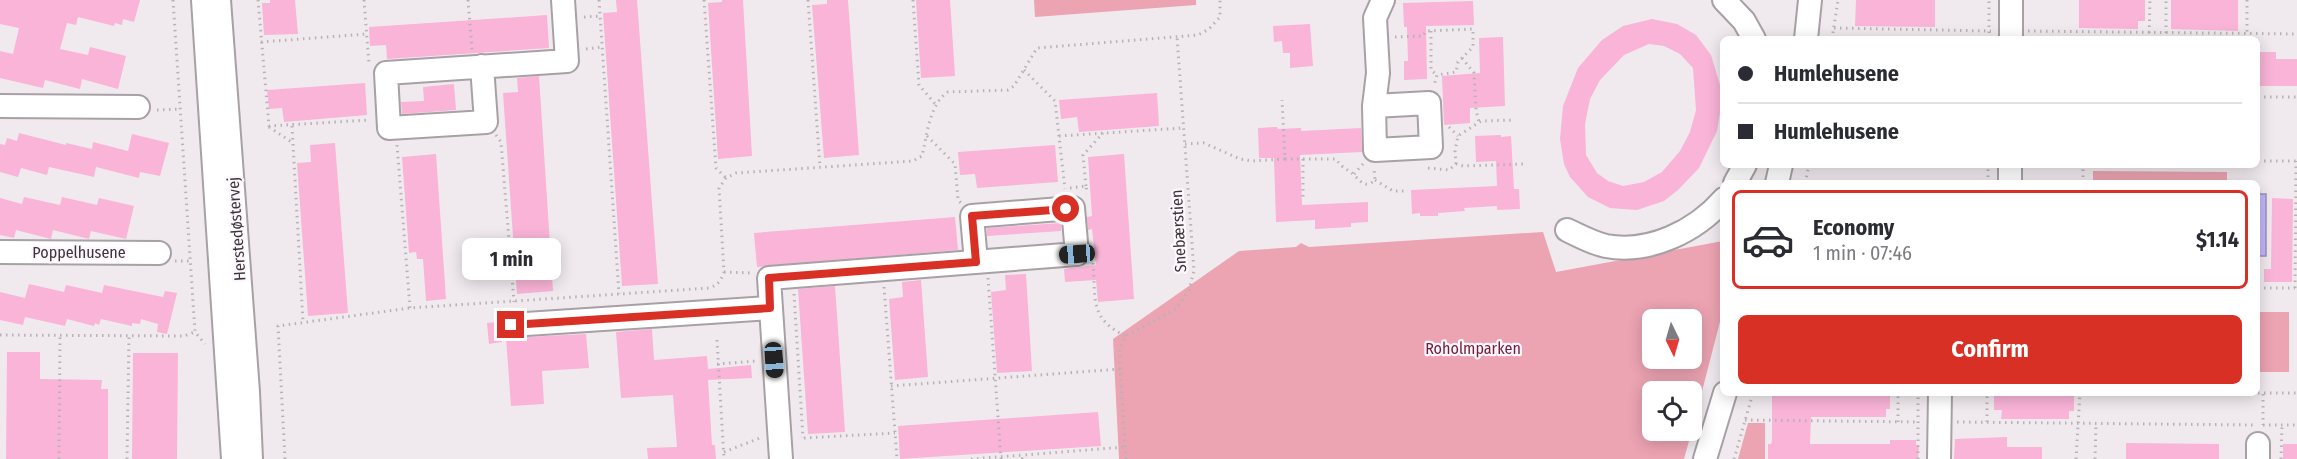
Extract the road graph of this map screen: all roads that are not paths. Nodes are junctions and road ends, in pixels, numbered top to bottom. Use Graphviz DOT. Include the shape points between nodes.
graph roads {
  1 [pos="203,0"];
  2 [pos="219,0"];
  3 [pos="563,0"];
  4 [pos="1383,0"];
  5 [pos="1810,0"];
  6 [pos="2011,0"];
  7 [pos="1728,1"];
  8 [pos="2004,34"];
  9 [pos="1752,36"];
  10 [pos="1806,36"];
  11 [pos="478,66"];
  12 [pos="1375,100"];
  13 [pos="0,106"];
  14 [pos="138,107"];
  15 [pos="1720,203"];
  16 [pos="1567,230"];
  17 [pos="0,252"];
  18 [pos="159,253"];
  19 [pos="981,262"];
  20 [pos="770,308"];
  21 [pos="511,325"];
  22 [pos="1724,396"];
  23 [pos="1940,396"];
  24 [pos="233,459"];
  25 [pos="251,459"];
  26 [pos="781,459"];
  27 [pos="1705,459"];
  28 [pos="1939,459"];
  1 -- 24 [label="street, Herstedøstervej"];
  2 -- 25 [label="street, Herstedøstervej"];
  3 -- 11 [label="street" via="567,61"];
  4 -- 12 [label="street" via="1375,18"];
  5 -- 10 [label="street"];
  6 -- 8 [label="street"];
  7 -- 9 [label="street"];
  11 -- 11 [label="street" via="386,73 392,123 486,122"];
  13 -- 14 [label="street"];
  15 -- 16 [label="street" via="1693,226 1648,245 1606,246"];
  17 -- 18 [label="street, Poppelhusene"];
  19 -- 19 [label="street" via="972,216 1074,208 1077,254"];
  19 -- 20 [label="street" via="769,278"];
  20 -- 21 [label="street"];
  20 -- 26 [label="street"];
  22 -- 27 [label="street"];
  23 -- 28 [label="street"];
}
